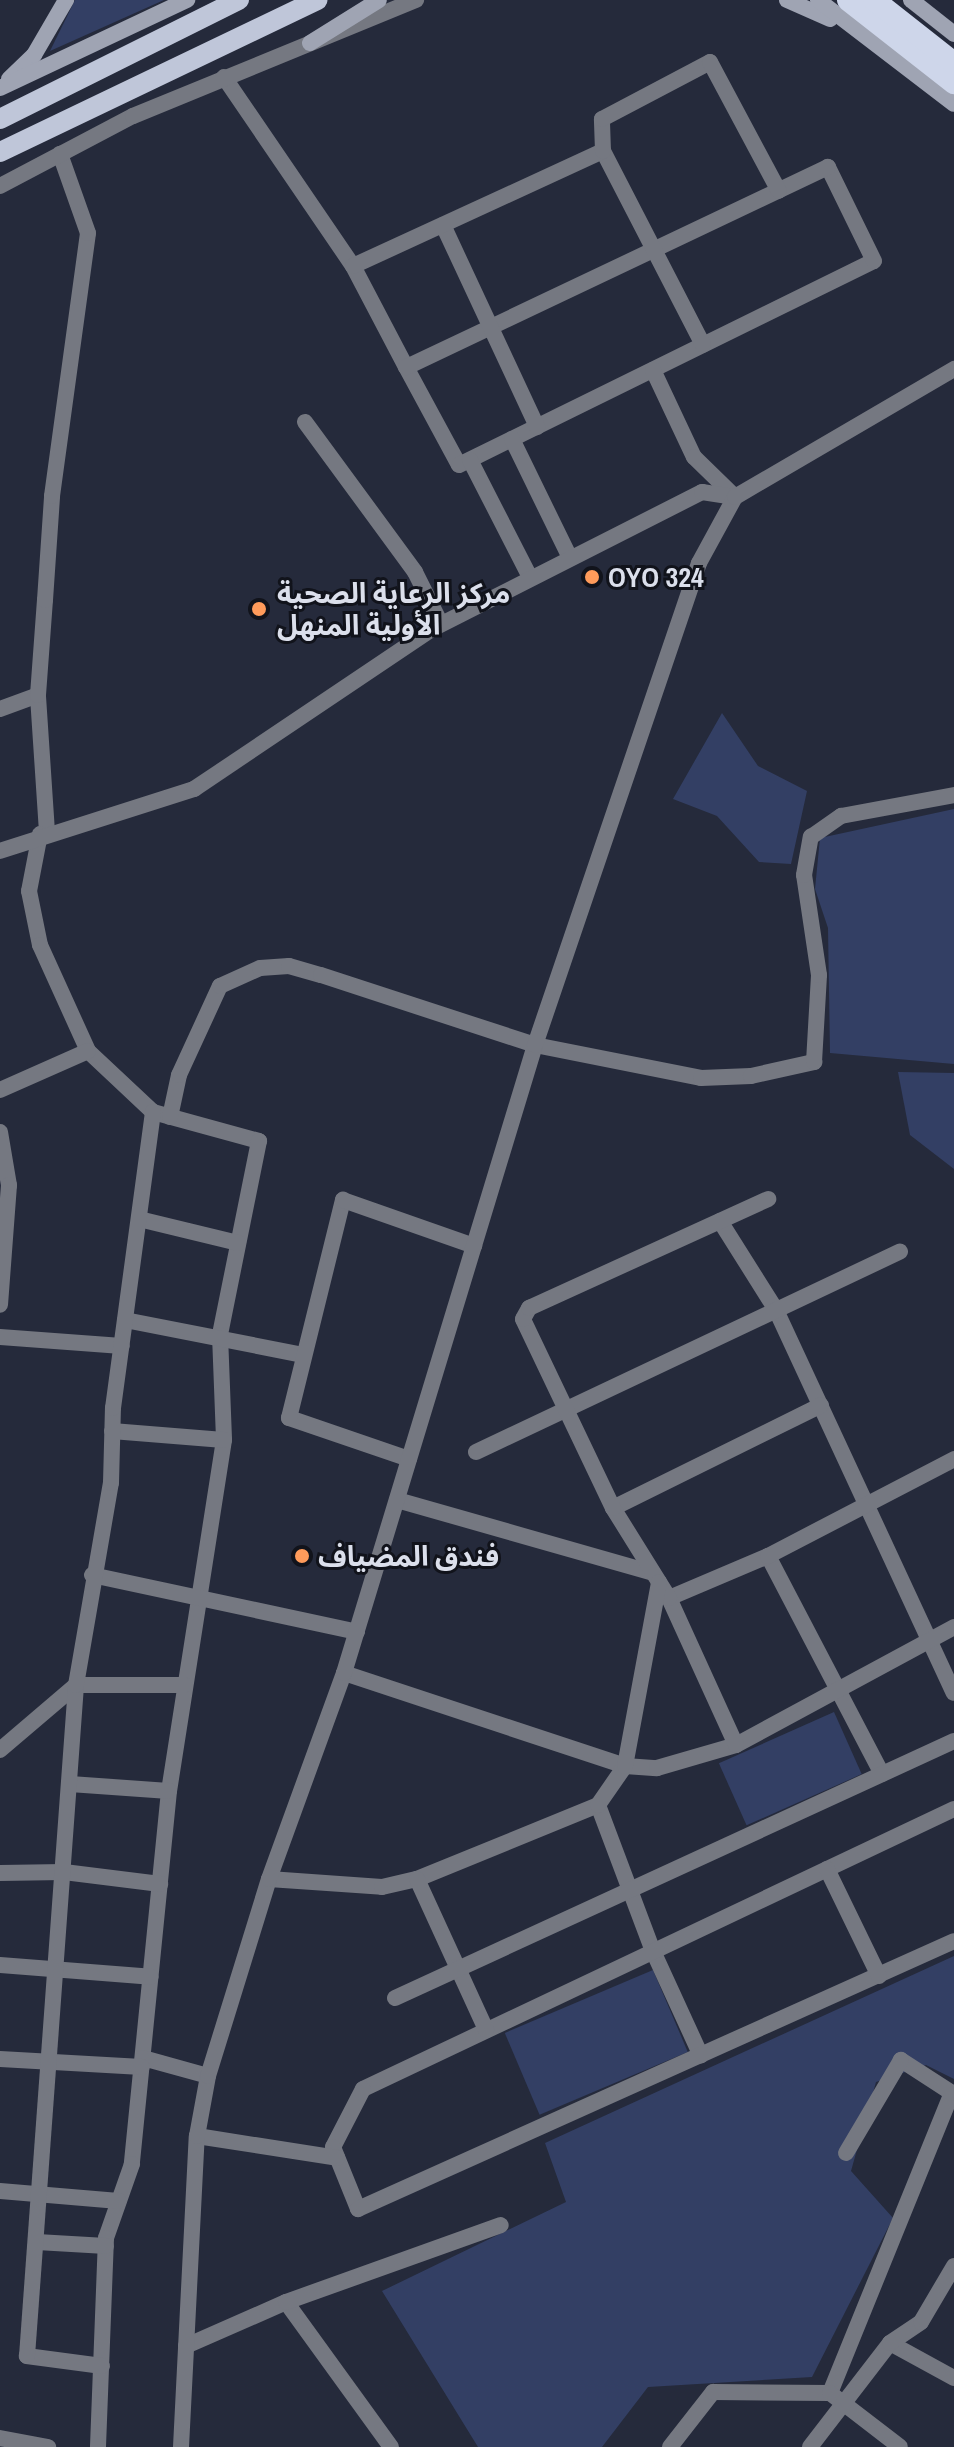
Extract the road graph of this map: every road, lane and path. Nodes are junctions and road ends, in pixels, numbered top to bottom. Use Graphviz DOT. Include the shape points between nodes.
graph roads {
  1 [pos="66,0"];
  2 [pos="187,0"];
  3 [pos="239,0"];
  4 [pos="317,0"];
  5 [pos="379,0"];
  6 [pos="416,0"];
  7 [pos="787,0"];
  8 [pos="818,0"];
  9 [pos="848,0"];
  10 [pos="874,0"];
  11 [pos="911,0"];
  12 [pos="954,34"];
  13 [pos="864,36"];
  14 [pos="310,43"];
  15 [pos="954,63"];
  16 [pos="224,77"];
  17 [pos="954,83"];
  18 [pos="0,87"];
  19 [pos="954,104"];
  20 [pos="1,118"];
  21 [pos="9,147"];
  22 [pos="603,151"];
  23 [pos="60,154"];
  24 [pos="0,186"];
  25 [pos="779,191"];
  26 [pos="443,225"];
  27 [pos="654,250"];
  28 [pos="353,266"];
  29 [pos="490,327"];
  30 [pos="703,345"];
  31 [pos="406,367"];
  32 [pos="954,369"];
  33 [pos="653,370"];
  34 [pos="305,422"];
  35 [pos="537,427"];
  36 [pos="512,439"];
  37 [pos="470,460"];
  38 [pos="735,497"];
  39 [pos="569,556"];
  40 [pos="530,577"];
  41 [pos="441,624"];
  42 [pos="38,695"];
  43 [pos="0,709"];
  44 [pos="954,795"];
  45 [pos="43,833"];
  46 [pos="0,851"];
  47 [pos="535,1045"];
  48 [pos="88,1051"];
  49 [pos="0,1090"];
  50 [pos="153,1112"];
  51 [pos="170,1117"];
  52 [pos="0,1132"];
  53 [pos="768,1199"];
  54 [pos="139,1219"];
  55 [pos="720,1221"];
  56 [pos="238,1243"];
  57 [pos="474,1246"];
  58 [pos="900,1252"];
  59 [pos="0,1305"];
  60 [pos="776,1310"];
  61 [pos="125,1320"];
  62 [pos="220,1335"];
  63 [pos="0,1337"];
  64 [pos="122,1346"];
  65 [pos="304,1355"];
  66 [pos="821,1405"];
  67 [pos="566,1409"];
  68 [pos="112,1431"];
  69 [pos="224,1440"];
  70 [pos="476,1452"];
  71 [pos="409,1459"];
  72 [pos="954,1459"];
  73 [pos="397,1500"];
  74 [pos="867,1504"];
  75 [pos="613,1508"];
  76 [pos="768,1556"];
  77 [pos="92,1575"];
  78 [pos="656,1578"];
  79 [pos="202,1595"];
  80 [pos="669,1598"];
  81 [pos="954,1627"];
  82 [pos="357,1632"];
  83 [pos="929,1638"];
  84 [pos="344,1673"];
  85 [pos="76,1685"];
  86 [pos="184,1685"];
  87 [pos="837,1689"];
  88 [pos="954,1693"];
  89 [pos="954,1741"];
  90 [pos="736,1745"];
  91 [pos="0,1747"];
  92 [pos="625,1766"];
  93 [pos="882,1774"];
  94 [pos="70,1784"];
  95 [pos="169,1791"];
  96 [pos="598,1805"];
  97 [pos="954,1809"];
  98 [pos="827,1869"];
  99 [pos="64,1872"];
  100 [pos="0,1873"];
  101 [pos="269,1879"];
  102 [pos="417,1879"];
  103 [pos="160,1884"];
  104 [pos="629,1892"];
  105 [pos="954,1941"];
  106 [pos="653,1951"];
  107 [pos="0,1965"];
  108 [pos="57,1970"];
  109 [pos="459,1972"];
  110 [pos="879,1976"];
  111 [pos="151,1977"];
  112 [pos="395,1998"];
  113 [pos="486,2030"];
  114 [pos="701,2056"];
  115 [pos="0,2059"];
  116 [pos="51,2061"];
  117 [pos="142,2062"];
  118 [pos="208,2076"];
  119 [pos="197,2136"];
  120 [pos="846,2153"];
  121 [pos="337,2158"];
  122 [pos="0,2191"];
  123 [pos="42,2194"];
  124 [pos="119,2201"];
  125 [pos="501,2225"];
  126 [pos="37,2242"];
  127 [pos="106,2246"];
  128 [pos="954,2266"];
  129 [pos="286,2302"];
  130 [pos="890,2343"];
  131 [pos="186,2346"];
  132 [pos="102,2366"];
  133 [pos="954,2378"];
  134 [pos="835,2398"];
  135 [pos="0,2438"];
  136 [pos="48,2447"];
  137 [pos="98,2447"];
  138 [pos="181,2447"];
  139 [pos="391,2447"];
  140 [pos="670,2447"];
  141 [pos="810,2447"];
  142 [pos="900,2447"];
  1 -- 18 [label="main road" via="34,55"];
  2 -- 18 [label="main road"];
  3 -- 20 [label="main road"];
  4 -- 21 [label="main road"];
  5 -- 14 [label="main road"];
  6 -- 14 [label="street"];
  7 -- 13 [label="main road"];
  8 -- 13 [label="main road"];
  9 -- 17 [label="highway"];
  10 -- 15 [label="highway"];
  11 -- 12 [label="main road"];
  13 -- 19 [label="main road"];
  14 -- 16 [label="street"];
  16 -- 23 [label="street"];
  16 -- 28 [label="street"];
  22 -- 25 [label="street" via="602,119 710,62"];
  22 -- 26 [label="street"];
  22 -- 27 [label="street"];
  23 -- 24 [label="street"];
  23 -- 42 [label="street" via="88,233 52,496"];
  25 -- 27 [label="street"];
  25 -- 30 [label="street" via="828,167 874,261"];
  26 -- 28 [label="street"];
  26 -- 29 [label="street"];
  27 -- 29 [label="street"];
  27 -- 30 [label="street"];
  28 -- 31 [label="street"];
  29 -- 31 [label="street"];
  29 -- 35 [label="street"];
  30 -- 33 [label="street"];
  31 -- 37 [label="street" via="459,465"];
  32 -- 38 [label="street"];
  33 -- 35 [label="street"];
  33 -- 38 [label="street" via="694,457"];
  34 -- 41 [label="street" via="415,572"];
  35 -- 36 [label="street"];
  36 -- 37 [label="street"];
  36 -- 39 [label="street"];
  37 -- 40 [label="street"];
  38 -- 39 [label="street" via="702,492"];
  38 -- 47 [label="street" via="699,563"];
  39 -- 40 [label="street"];
  40 -- 41 [label="street"];
  41 -- 45 [label="street" via="194,789"];
  42 -- 43 [label="street"];
  42 -- 45 [label="street"];
  44 -- 47 [label="street" via="841,816 811,837 804,875 817,939 814,1062 751,1076 701,1078"];
  45 -- 46 [label="street"];
  45 -- 48 [label="street" via="29,891 40,945"];
  47 -- 51 [label="street" via="310,972 260,968 220,986 179,1075"];
  47 -- 57 [label="street"];
  48 -- 49 [label="street"];
  48 -- 50 [label="street"];
  50 -- 51 [label="street"];
  50 -- 54 [label="street"];
  51 -- 56 [label="street" via="259,1141"];
  52 -- 59 [label="street" via="9,1185"];
  53 -- 55 [label="street"];
  54 -- 56 [label="street"];
  54 -- 61 [label="street"];
  55 -- 60 [label="street"];
  55 -- 67 [label="street" via="529,1308 523,1319"];
  56 -- 62 [label="street"];
  57 -- 65 [label="street" via="343,1200"];
  57 -- 71 [label="street"];
  58 -- 60 [label="street"];
  60 -- 66 [label="street"];
  60 -- 67 [label="street"];
  61 -- 62 [label="street"];
  61 -- 64 [label="street"];
  62 -- 65 [label="street"];
  62 -- 69 [label="street"];
  63 -- 64 [label="street"];
  64 -- 68 [label="street"];
  65 -- 71 [label="street" via="289,1418"];
  66 -- 74 [label="street"];
  66 -- 75 [label="street"];
  67 -- 70 [label="street"];
  67 -- 75 [label="street"];
  68 -- 69 [label="street"];
  68 -- 77 [label="street" via="111,1483"];
  69 -- 79 [label="street"];
  71 -- 73 [label="street"];
  72 -- 74 [label="street"];
  73 -- 78 [label="street"];
  73 -- 82 [label="street"];
  74 -- 76 [label="street"];
  74 -- 83 [label="street"];
  75 -- 78 [label="street"];
  76 -- 80 [label="street"];
  76 -- 87 [label="street"];
  77 -- 79 [label="street"];
  77 -- 85 [label="street"];
  78 -- 80 [label="street"];
  78 -- 92 [label="street"];
  79 -- 82 [label="street"];
  79 -- 86 [label="street"];
  80 -- 90 [label="street"];
  81 -- 83 [label="street"];
  82 -- 84 [label="street"];
  83 -- 87 [label="street"];
  83 -- 88 [label="street"];
  84 -- 92 [label="street"];
  84 -- 101 [label="street"];
  85 -- 86 [label="street"];
  85 -- 91 [label="street"];
  85 -- 94 [label="street"];
  86 -- 95 [label="street"];
  87 -- 90 [label="street"];
  87 -- 93 [label="street"];
  89 -- 93 [label="street"];
  90 -- 92 [label="street" via="657,1768"];
  92 -- 96 [label="street"];
  93 -- 104 [label="street"];
  94 -- 95 [label="street"];
  94 -- 99 [label="street"];
  95 -- 103 [label="street"];
  96 -- 102 [label="street"];
  96 -- 104 [label="street"];
  97 -- 98 [label="street"];
  98 -- 106 [label="street"];
  98 -- 110 [label="street"];
  99 -- 100 [label="street"];
  99 -- 103 [label="street"];
  99 -- 108 [label="street"];
  101 -- 102 [label="street" via="382,1887"];
  101 -- 118 [label="street"];
  102 -- 109 [label="street"];
  103 -- 111 [label="street"];
  104 -- 106 [label="street"];
  104 -- 109 [label="street"];
  105 -- 110 [label="street"];
  106 -- 113 [label="street"];
  106 -- 114 [label="street"];
  107 -- 108 [label="street"];
  108 -- 111 [label="street"];
  108 -- 116 [label="street"];
  109 -- 112 [label="street"];
  109 -- 113 [label="street"];
  110 -- 114 [label="street"];
  111 -- 117 [label="street"];
  113 -- 121 [label="street" via="363,2089 333,2147"];
  114 -- 121 [label="street" via="358,2209"];
  115 -- 116 [label="street"];
  116 -- 117 [label="street"];
  116 -- 123 [label="street"];
  117 -- 118 [label="street"];
  117 -- 124 [label="street" via="132,2164"];
  118 -- 119 [label="street"];
  119 -- 121 [label="street"];
  119 -- 131 [label="street"];
  120 -- 134 [label="street" via="901,2060 952,2093"];
  122 -- 123 [label="street"];
  123 -- 124 [label="street"];
  123 -- 126 [label="street"];
  124 -- 127 [label="street"];
  125 -- 129 [label="street"];
  126 -- 127 [label="street"];
  126 -- 132 [label="street" via="27,2356"];
  127 -- 132 [label="street"];
  128 -- 130 [label="street" via="921,2322"];
  129 -- 131 [label="street"];
  129 -- 139 [label="street"];
  130 -- 133 [label="street"];
  130 -- 134 [label="street"];
  131 -- 138 [label="street"];
  132 -- 137 [label="street"];
  134 -- 140 [label="street" via="713,2392"];
  134 -- 141 [label="street"];
  134 -- 142 [label="street"];
  135 -- 136 [label="street"];
}
